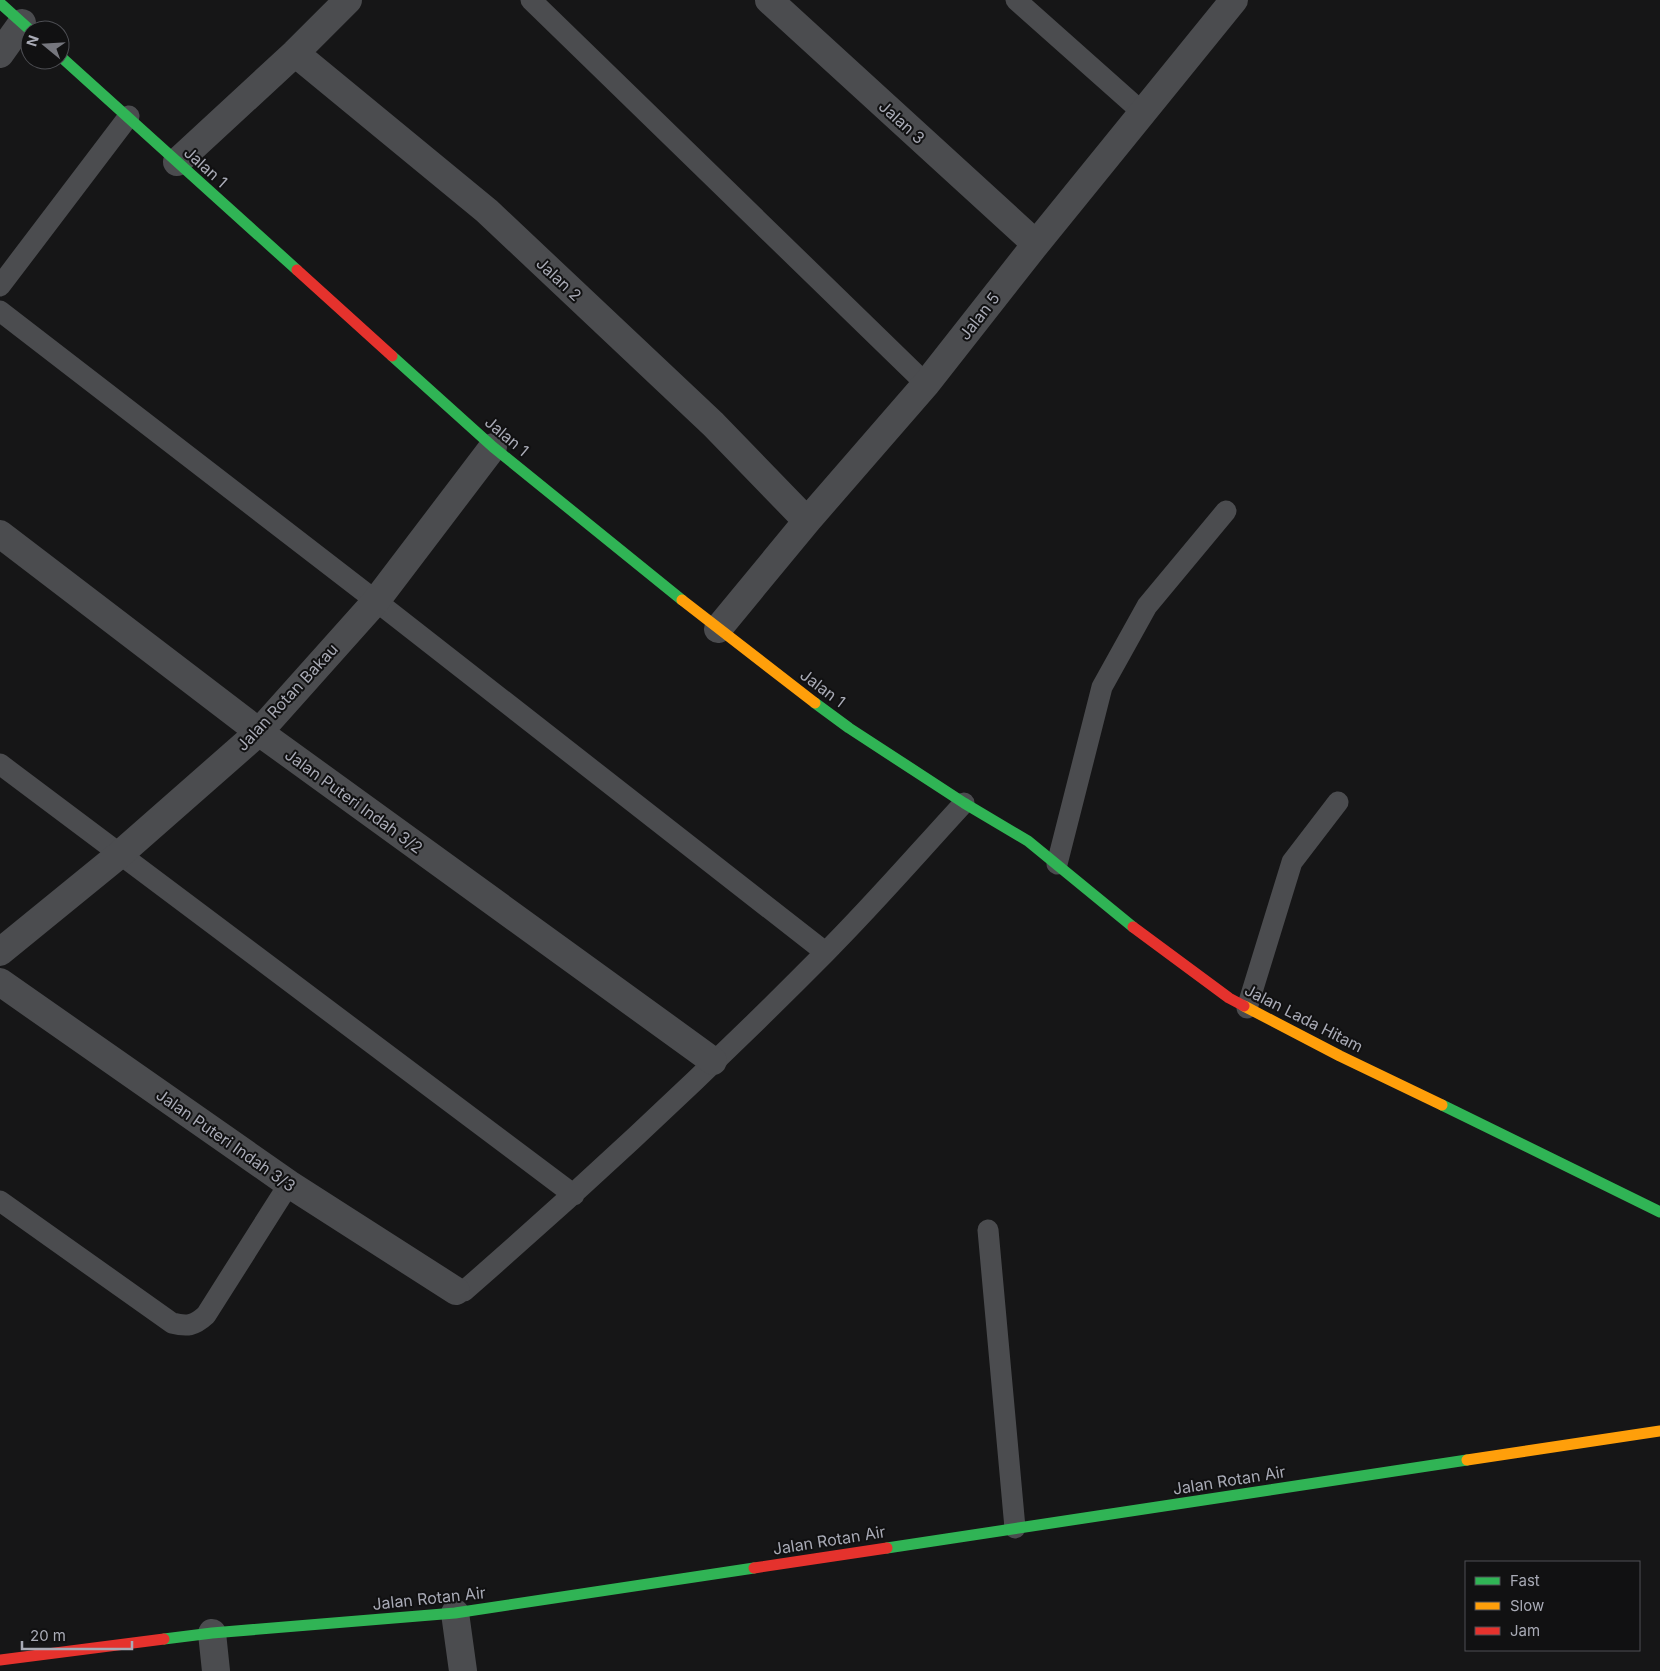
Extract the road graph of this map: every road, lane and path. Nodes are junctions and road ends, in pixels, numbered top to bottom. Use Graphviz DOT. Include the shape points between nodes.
graph roads {
  1 [pos="348,0"];
  2 [pos="532,0"];
  3 [pos="769,0"];
  4 [pos="1016,0"];
  5 [pos="1234,0"];
  6 [pos="0,3"];
  7 [pos="20,21"];
  8 [pos="20,32"];
  9 [pos="0,54"];
  10 [pos="295,54"];
  11 [pos="70,65"];
  12 [pos="1142,112"];
  13 [pos="129,116"];
  14 [pos="177,162"];
  15 [pos="1036,244"];
  16 [pos="0,286"];
  17 [pos="0,311"];
  18 [pos="926,384"];
  19 [pos="493,447"];
  20 [pos="1226,511"];
  21 [pos="807,521"];
  22 [pos="0,534"];
  23 [pos="376,601"];
  24 [pos="718,629"];
  25 [pos="259,732"];
  26 [pos="0,764"];
  27 [pos="1338,802"];
  28 [pos="964,804"];
  29 [pos="119,855"];
  30 [pos="1057,864"];
  31 [pos="0,952"];
  32 [pos="825,952"];
  33 [pos="0,982"];
  34 [pos="1247,1008"];
  35 [pos="713,1061"];
  36 [pos="289,1184"];
  37 [pos="574,1195"];
  38 [pos="0,1201"];
  39 [pos="1660,1212"];
  40 [pos="988,1230"];
  41 [pos="456,1291"];
  42 [pos="1660,1431"];
  43 [pos="1016,1528"];
  44 [pos="455,1613"];
  45 [pos="212,1633"];
  46 [pos="0,1660"];
  47 [pos="216,1671"];
  48 [pos="463,1671"];
  1 -- 10 [label="street"];
  2 -- 18 [label="lane"];
  3 -- 15 [label="street, Jalan 3"];
  4 -- 12 [label="lane"];
  5 -- 12 [label="street, Jalan 5"];
  6 -- 7 [label="street"];
  8 -- 9 [label="street"];
  10 -- 14 [label="street"];
  10 -- 21 [label="street, Jalan 2" via="487,211 713,424"];
  11 -- 13 [label="street, Jalan 1"];
  12 -- 15 [label="street, Jalan 5"];
  13 -- 14 [label="street, Jalan 1"];
  13 -- 16 [label="lane"];
  14 -- 19 [label="street, Jalan 1"];
  15 -- 18 [label="street, Jalan 5"];
  17 -- 23 [label="lane"];
  18 -- 21 [label="street, Jalan 5"];
  19 -- 23 [label="street, Jalan Rotan Bakau"];
  19 -- 24 [label="street, Jalan 1"];
  20 -- 30 [label="lane" via="1147,606 1102,687"];
  21 -- 24 [label="street, Jalan 5"];
  22 -- 25 [label="street, Jalan Puteri Indah 3/2"];
  23 -- 25 [label="street, Jalan Rotan Bakau"];
  23 -- 32 [label="lane"];
  24 -- 28 [label="street, Jalan 1" via="849,728"];
  25 -- 29 [label="street, Jalan Rotan Bakau"];
  25 -- 35 [label="street, Jalan Puteri Indah 3/2"];
  26 -- 29 [label="lane"];
  27 -- 34 [label="lane" via="1292,862"];
  28 -- 30 [label="street, Jalan Lada Hitam" via="1028,841"];
  28 -- 32 [label="lane"];
  29 -- 31 [label="street, Jalan Rotan Bakau"];
  29 -- 37 [label="lane"];
  30 -- 34 [label="street, Jalan Lada Hitam" via="1138,931"];
  32 -- 35 [label="lane"];
  33 -- 36 [label="street, Jalan Puteri Indah 3/3"];
  34 -- 39 [label="street, Jalan Lada Hitam"];
  35 -- 37 [label="lane"];
  36 -- 38 [label="lane" via="206,1315 197,1323 185,1326 172,1323"];
  36 -- 41 [label="street, Jalan Puteri Indah 3/3"];
  37 -- 41 [label="lane" via="464,1291"];
  40 -- 43 [label="lane"];
  42 -- 43 [label="street, Jalan Rotan Air"];
  43 -- 44 [label="street, Jalan Rotan Air"];
  44 -- 45 [label="street, Jalan Rotan Air"];
  44 -- 48 [label="street"];
  45 -- 46 [label="street, Jalan Rotan Air"];
  45 -- 47 [label="street"];
}
